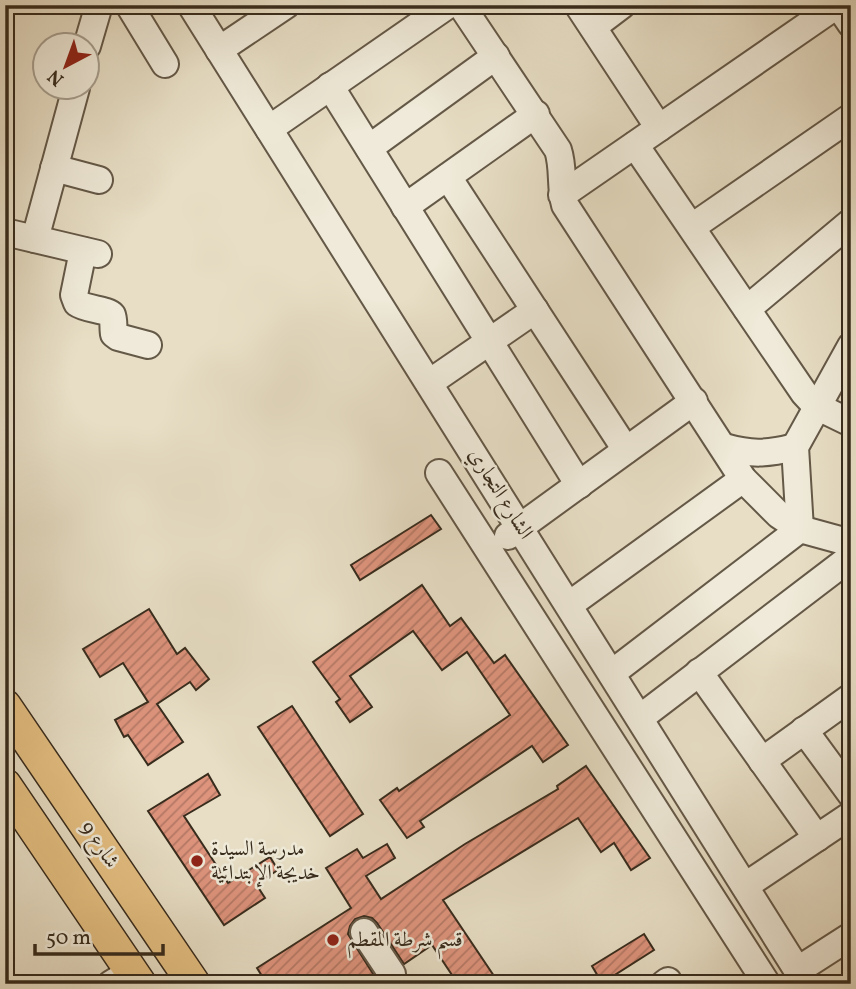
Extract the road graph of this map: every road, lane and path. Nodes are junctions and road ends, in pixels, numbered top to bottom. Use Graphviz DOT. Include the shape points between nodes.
graph roads {
  1 [pos="99,5"];
  2 [pos="129,5"];
  3 [pos="286,5"];
  4 [pos="447,5"];
  5 [pos="461,5"];
  6 [pos="622,5"];
  7 [pos="837,5"];
  8 [pos="202,9"];
  9 [pos="586,16"];
  10 [pos="851,24"];
  11 [pos="92,32"];
  12 [pos="219,50"];
  13 [pos="496,56"];
  14 [pos="165,64"];
  15 [pos="330,86"];
  16 [pos="72,102"];
  17 [pos="536,114"];
  18 [pos="851,117"];
  19 [pos="659,128"];
  20 [pos="269,129"];
  21 [pos="635,145"];
  22 [pos="369,148"];
  23 [pos="54,168"];
  24 [pos="448,177"];
  25 [pos="99,180"];
  26 [pos="562,195"];
  27 [pos="405,207"];
  28 [pos="851,222"];
  29 [pos="692,228"];
  30 [pos="5,232"];
  31 [pos="35,239"];
  32 [pos="747,309"];
  33 [pos="535,310"];
  34 [pos="489,341"];
  35 [pos="148,345"];
  36 [pos="851,346"];
  37 [pos="429,383"];
  38 [pos="694,401"];
  39 [pos="816,406"];
  40 [pos="851,423"];
  41 [pos="724,447"];
  42 [pos="795,447"];
  43 [pos="626,450"];
  44 [pos="439,473"];
  45 [pos="743,479"];
  46 [pos="579,485"];
  47 [pos="521,527"];
  48 [pos="800,529"];
  49 [pos="851,542"];
  50 [pos="490,549"];
  51 [pos="851,557"];
  52 [pos="569,605"];
  53 [pos="699,672"];
  54 [pos="612,673"];
  55 [pos="851,697"];
  56 [pos="5,706"];
  57 [pos="640,718"];
  58 [pos="804,730"];
  59 [pos="762,761"];
  60 [pos="848,784"];
  61 [pos="5,785"];
  62 [pos="851,815"];
  63 [pos="817,838"];
  64 [pos="746,886"];
  65 [pos="364,932"];
  66 [pos="851,936"];
  67 [pos="802,977"];
  68 [pos="128,979"];
  69 [pos="194,984"];
  70 [pos="390,984"];
  71 [pos="767,984"];
  1 -- 11 [label="street"];
  2 -- 14 [label="street"];
  3 -- 12 [label="street"];
  4 -- 15 [label="street"];
  5 -- 13 [label="street"];
  6 -- 9 [label="street"];
  7 -- 10 [label="street"];
  7 -- 19 [label="street"];
  8 -- 12 [label="street, الشارع التجاري"];
  9 -- 19 [label="street"];
  12 -- 20 [label="street, الشارع التجاري"];
  13 -- 17 [label="street"];
  13 -- 22 [label="street"];
  15 -- 20 [label="street"];
  15 -- 22 [label="street"];
  16 -- 23 [label="street"];
  17 -- 24 [label="street"];
  17 -- 26 [label="street" via="558,150"];
  18 -- 29 [label="street"];
  19 -- 21 [label="street"];
  20 -- 37 [label="street, الشارع التجاري"];
  21 -- 26 [label="street"];
  21 -- 29 [label="street"];
  22 -- 27 [label="street"];
  23 -- 25 [label="street"];
  23 -- 31 [label="street"];
  24 -- 27 [label="street"];
  24 -- 33 [label="street"];
  26 -- 38 [label="street"];
  27 -- 34 [label="street"];
  28 -- 32 [label="street"];
  29 -- 32 [label="street"];
  30 -- 31 [label="street"];
  31 -- 35 [label="street" via="90,253 74,295 77,303 110,313 118,337"];
  32 -- 39 [label="street"];
  33 -- 34 [label="street"];
  33 -- 43 [label="street"];
  34 -- 37 [label="street"];
  34 -- 46 [label="street"];
  36 -- 39 [label="street"];
  37 -- 47 [label="street, الشارع التجاري"];
  38 -- 41 [label="street"];
  38 -- 43 [label="street"];
  39 -- 40 [label="street"];
  39 -- 42 [label="street"];
  41 -- 42 [label="street" via="746,454 771,454"];
  41 -- 45 [label="street"];
  42 -- 48 [label="street"];
  43 -- 46 [label="street"];
  44 -- 50 [label="street, الشارع التجاري"];
  45 -- 48 [label="street"];
  45 -- 52 [label="street"];
  46 -- 47 [label="street"];
  47 -- 50 [label="street"];
  47 -- 52 [label="street, الشارع التجاري"];
  48 -- 49 [label="street"];
  48 -- 54 [label="street"];
  50 -- 71 [label="street, الشارع التجاري"];
  51 -- 53 [label="street"];
  52 -- 54 [label="street, الشارع التجاري"];
  53 -- 57 [label="street"];
  53 -- 59 [label="street"];
  54 -- 57 [label="street, الشارع التجاري"];
  55 -- 58 [label="street"];
  56 -- 69 [label="main road, شارع 9"];
  57 -- 64 [label="street, الشارع التجاري"];
  58 -- 59 [label="street"];
  58 -- 60 [label="street"];
  59 -- 63 [label="street"];
  61 -- 68 [label="main road, شارع 9"];
  62 -- 63 [label="street"];
  63 -- 64 [label="street"];
  64 -- 67 [label="street, الشارع التجاري"];
  65 -- 70 [label="street" via="392,974"];
  66 -- 67 [label="street"];
}
